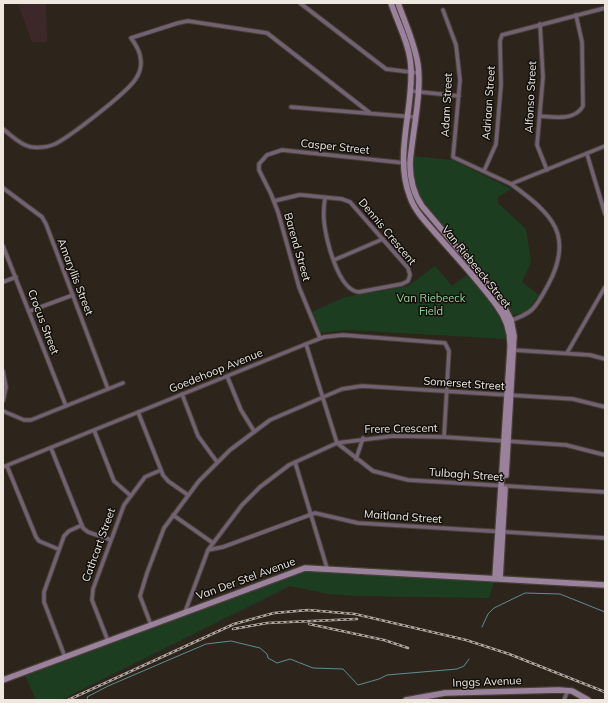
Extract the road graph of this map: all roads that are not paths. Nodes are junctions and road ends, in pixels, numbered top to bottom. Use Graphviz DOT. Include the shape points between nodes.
graph roads {
  1 [pos="300,3"];
  2 [pos="391,3"];
  3 [pos="398,3"];
  4 [pos="605,8"];
  5 [pos="443,10"];
  6 [pos="576,15"];
  7 [pos="540,24"];
  8 [pos="412,72"];
  9 [pos="418,72"];
  10 [pos="411,91"];
  11 [pos="417,92"];
  12 [pos="459,96"];
  13 [pos="291,107"];
  14 [pos="370,113"];
  15 [pos="540,116"];
  16 [pos="408,117"];
  17 [pos="414,118"];
  18 [pos="3,128"];
  19 [pos="605,146"];
  20 [pos="587,154"];
  21 [pos="260,160"];
  22 [pos="407,163"];
  23 [pos="546,170"];
  24 [pos="484,171"];
  25 [pos="511,184"];
  26 [pos="3,188"];
  27 [pos="324,198"];
  28 [pos="603,199"];
  29 [pos="274,201"];
  30 [pos="605,214"];
  31 [pos="383,240"];
  32 [pos="3,246"];
  33 [pos="334,260"];
  34 [pos="16,277"];
  35 [pos="3,282"];
  36 [pos="605,287"];
  37 [pos="73,295"];
  38 [pos="30,311"];
  39 [pos="508,321"];
  40 [pos="320,338"];
  41 [pos="306,344"];
  42 [pos="512,350"];
  43 [pos="567,353"];
  44 [pos="605,359"];
  45 [pos="3,371"];
  46 [pos="227,376"];
  47 [pos="123,383"];
  48 [pos="108,389"];
  49 [pos="446,392"];
  50 [pos="182,394"];
  51 [pos="509,395"];
  52 [pos="323,396"];
  53 [pos="3,401"];
  54 [pos="66,406"];
  55 [pos="605,407"];
  56 [pos="3,411"];
  57 [pos="138,412"];
  58 [pos="94,430"];
  59 [pos="254,430"];
  60 [pos="444,437"];
  61 [pos="363,438"];
  62 [pos="506,441"];
  63 [pos="337,443"];
  64 [pos="51,448"];
  65 [pos="605,455"];
  66 [pos="356,459"];
  67 [pos="217,462"];
  68 [pos="295,462"];
  69 [pos="5,466"];
  70 [pos="161,470"];
  71 [pos="504,486"];
  72 [pos="605,492"];
  73 [pos="188,495"];
  74 [pos="130,496"];
  75 [pos="310,513"];
  76 [pos="173,515"];
  77 [pos="82,525"];
  78 [pos="500,532"];
  79 [pos="605,538"];
  80 [pos="111,540"];
  81 [pos="213,543"];
  82 [pos="58,549"];
  83 [pos="208,550"];
  84 [pos="327,568"];
  85 [pos="498,579"];
  86 [pos="605,585"];
  87 [pos="185,612"];
  88 [pos="151,625"];
  89 [pos="108,641"];
  90 [pos="65,657"];
  91 [pos="3,680"];
  92 [pos="568,690"];
  93 [pos="406,700"];
  94 [pos="564,700"];
  95 [pos="588,700"];
  1 -- 8 [label="street" via="382,66 390,70"];
  2 -- 8 [label="street, Van Riebeeck Street" via="409,54"];
  3 -- 9 [label="street, Van Riebeeck Street" via="416,55"];
  4 -- 6 [label="street"];
  5 -- 12 [label="street, Adam Street" via="456,45"];
  6 -- 7 [label="street"];
  6 -- 15 [label="street" via="582,37 583,106 578,112 564,117"];
  7 -- 15 [label="street, Alfonso Street" via="543,77"];
  7 -- 24 [label="street, Adriaan Street" via="503,34 500,41 501,85 496,144"];
  8 -- 9 [label="street"];
  8 -- 10 [label="street, Van Riebeeck Street"];
  9 -- 11 [label="street, Van Riebeeck Street"];
  10 -- 11 [label="street"];
  10 -- 16 [label="street, Van Riebeeck Street"];
  11 -- 12 [label="street"];
  11 -- 17 [label="street, Van Riebeeck Street"];
  12 -- 24 [label="street, Adam Street" via="453,156 455,160"];
  13 -- 14 [label="street"];
  14 -- 16 [label="street"];
  14 -- 18 [label="street" via="272,37 260,31 188,21 131,38 142,64 137,78 126,90 66,136 48,146 30,147 19,142"];
  15 -- 23 [label="street, Alfonso Street" via="537,147"];
  16 -- 17 [label="street"];
  16 -- 22 [label="street, Van Riebeeck Street"];
  17 -- 22 [label="street, Van Riebeeck Street"];
  19 -- 20 [label="street"];
  20 -- 23 [label="street"];
  20 -- 28 [label="street"];
  21 -- 22 [label="street, Casper Street" via="272,152 282,150"];
  21 -- 29 [label="street, Barend Street" via="259,170"];
  22 -- 39 [label="street, Van Riebeeck Street" via="420,204 499,297"];
  23 -- 25 [label="street"];
  24 -- 25 [label="street"];
  25 -- 39 [label="street" via="548,216 558,233 559,247 558,266 534,310"];
  26 -- 37 [label="street, Amaryllis Street" via="44,220"];
  27 -- 29 [label="street, Dennis Crescent" via="296,195"];
  27 -- 31 [label="street, Dennis Crescent" via="344,199 352,203"];
  27 -- 33 [label="street" via="324,221"];
  28 -- 30 [label="street"];
  29 -- 40 [label="street, Barend Street" via="298,283"];
  31 -- 33 [label="street"];
  31 -- 33 [label="street, Dennis Crescent" via="409,270 409,279 402,284 359,292 352,290 339,276"];
  32 -- 34 [label="street, Crocus Street"];
  34 -- 35 [label="street"];
  34 -- 38 [label="street, Crocus Street"];
  36 -- 43 [label="street"];
  37 -- 38 [label="street"];
  37 -- 48 [label="street, Amaryllis Street"];
  38 -- 54 [label="street, Crocus Street"];
  39 -- 42 [label="street, Van Riebeeck Street"];
  40 -- 41 [label="street, Goedehoop Avenue"];
  40 -- 49 [label="street, Goedehoop Avenue" via="343,335 444,342 449,350"];
  41 -- 46 [label="street, Goedehoop Avenue"];
  41 -- 52 [label="street"];
  42 -- 43 [label="street"];
  42 -- 51 [label="street, Van Riebeeck Street"];
  43 -- 44 [label="street"];
  45 -- 53 [label="street" via="6,387"];
  46 -- 50 [label="street, Goedehoop Avenue"];
  46 -- 59 [label="street" via="241,410"];
  47 -- 48 [label="street"];
  48 -- 54 [label="street"];
  49 -- 51 [label="street, Somerset Street"];
  49 -- 52 [label="street, Somerset Street" via="362,386 342,389"];
  49 -- 60 [label="street"];
  50 -- 57 [label="street, Goedehoop Avenue"];
  50 -- 67 [label="street" via="198,436"];
  51 -- 55 [label="street, Somerset Street" via="579,400"];
  51 -- 62 [label="street, Van Riebeeck Street"];
  52 -- 59 [label="street, Somerset Street"];
  52 -- 63 [label="street"];
  54 -- 56 [label="street" via="28,421"];
  57 -- 58 [label="street, Goedehoop Avenue"];
  57 -- 70 [label="street"];
  58 -- 64 [label="street, Goedehoop Avenue"];
  58 -- 74 [label="street" via="114,481"];
  59 -- 67 [label="street, Somerset Street"];
  60 -- 61 [label="street, Frere Crescent"];
  60 -- 62 [label="street, Frere Crescent"];
  61 -- 63 [label="street, Frere Crescent"];
  61 -- 66 [label="street"];
  62 -- 65 [label="street, Frere Crescent" via="572,445"];
  62 -- 71 [label="street, Van Riebeeck Street"];
  63 -- 66 [label="street, Tulbagh Street"];
  63 -- 68 [label="street, Frere Crescent"];
  64 -- 69 [label="street, Goedehoop Avenue"];
  64 -- 77 [label="street"];
  66 -- 71 [label="street, Tulbagh Street" via="376,473 400,479"];
  67 -- 73 [label="street, Somerset Street"];
  68 -- 75 [label="street"];
  68 -- 81 [label="street, Frere Crescent" via="250,497 232,516"];
  69 -- 82 [label="street" via="36,537"];
  70 -- 73 [label="street" via="168,481"];
  70 -- 74 [label="street, Cathcart Street" via="145,477"];
  71 -- 72 [label="street, Tulbagh Street"];
  71 -- 78 [label="street, Van Riebeeck Street"];
  73 -- 76 [label="street, Somerset Street"];
  74 -- 80 [label="street, Cathcart Street" via="122,509"];
  75 -- 78 [label="street, Maitland Street" via="358,523"];
  75 -- 83 [label="street, Maitland Street" via="223,547"];
  75 -- 84 [label="street"];
  76 -- 81 [label="street"];
  76 -- 88 [label="street, Somerset Street" via="160,536 141,592 140,598"];
  77 -- 80 [label="street" via="88,532"];
  77 -- 82 [label="street" via="66,533"];
  78 -- 79 [label="street, Maitland Street"];
  78 -- 85 [label="street, Van Riebeeck Street"];
  80 -- 89 [label="street, Cathcart Street" via="92,596"];
  81 -- 83 [label="street, Frere Crescent"];
  82 -- 90 [label="street" via="43,597"];
  83 -- 87 [label="street, Frere Crescent"];
  84 -- 85 [label="street, Van Der Stel Avenue"];
  84 -- 87 [label="street, Van Der Stel Avenue" via="296,570"];
  85 -- 86 [label="street, Van Der Stel Avenue"];
  87 -- 88 [label="street, Van Der Stel Avenue"];
  88 -- 89 [label="street, Van Der Stel Avenue"];
  89 -- 90 [label="street, Van Der Stel Avenue"];
  90 -- 91 [label="street, Van Der Stel Avenue"];
  92 -- 93 [label="street, Inggs Avenue" via="445,693"];
  92 -- 94 [label="street"];
  92 -- 95 [label="street"];
}
